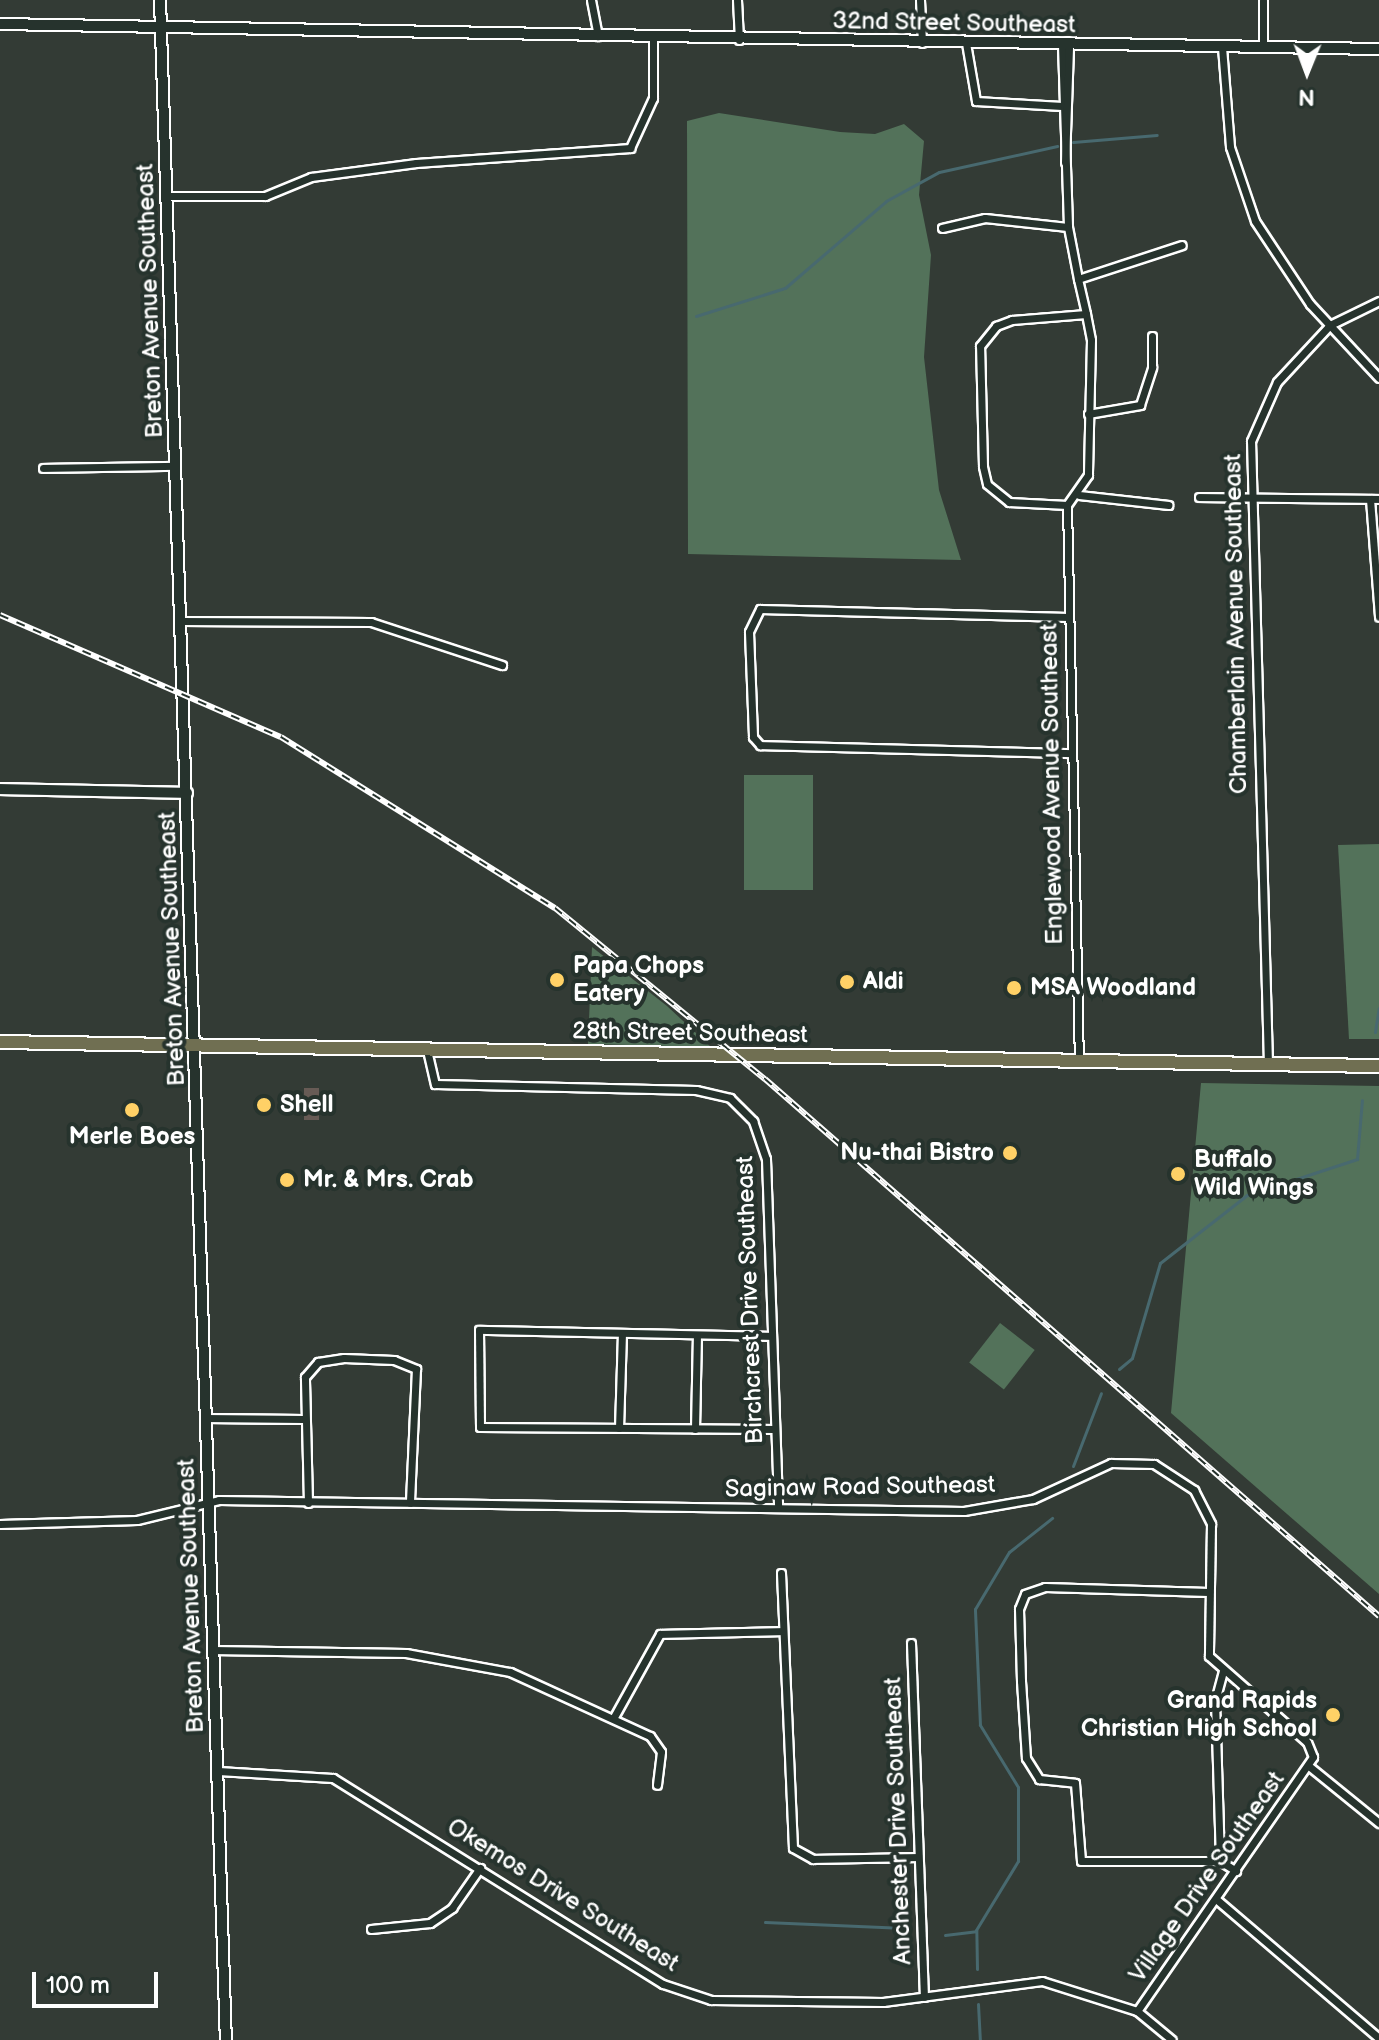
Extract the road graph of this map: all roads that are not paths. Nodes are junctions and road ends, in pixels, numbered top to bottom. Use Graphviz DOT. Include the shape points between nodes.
graph roads {
  1 [pos="160,0"];
  2 [pos="591,0"];
  3 [pos="737,0"];
  4 [pos="920,0"];
  5 [pos="1263,0"];
  6 [pos="0,24"];
  7 [pos="161,29"];
  8 [pos="598,36"];
  9 [pos="653,38"];
  10 [pos="739,40"];
  11 [pos="922,43"];
  12 [pos="966,43"];
  13 [pos="1066,45"];
  14 [pos="1222,47"];
  15 [pos="1263,48"];
  16 [pos="1379,49"];
  17 [pos="1062,106"];
  18 [pos="1063,168"];
  19 [pos="166,196"];
  20 [pos="1068,227"];
  21 [pos="942,228"];
  22 [pos="1182,245"];
  23 [pos="1078,279"];
  24 [pos="1379,301"];
  25 [pos="1086,314"];
  26 [pos="1330,325"];
  27 [pos="1152,336"];
  28 [pos="1379,378"];
  29 [pos="1088,414"];
  30 [pos="176,466"];
  31 [pos="43,468"];
  32 [pos="1079,495"];
  33 [pos="1199,497"];
  34 [pos="1252,498"];
  35 [pos="1375,499"];
  36 [pos="1067,505"];
  37 [pos="1168,505"];
  38 [pos="1379,616"];
  39 [pos="1068,617"];
  40 [pos="181,621"];
  41 [pos="502,665"];
  42 [pos="1071,753"];
  43 [pos="0,789"];
  44 [pos="187,793"];
  45 [pos="0,1042"];
  46 [pos="196,1046"];
  47 [pos="427,1050"];
  48 [pos="1079,1062"];
  49 [pos="1268,1064"];
  50 [pos="1379,1066"];
  51 [pos="622,1334"];
  52 [pos="697,1336"];
  53 [pos="772,1336"];
  54 [pos="205,1418"];
  55 [pos="303,1419"];
  56 [pos="619,1428"];
  57 [pos="695,1429"];
  58 [pos="775,1429"];
  59 [pos="208,1502"];
  60 [pos="308,1503"];
  61 [pos="410,1503"];
  62 [pos="778,1508"];
  63 [pos="0,1524"];
  64 [pos="781,1573"];
  65 [pos="1208,1592"];
  66 [pos="783,1631"];
  67 [pos="911,1643"];
  68 [pos="212,1650"];
  69 [pos="1223,1671"];
  70 [pos="614,1717"];
  71 [pos="1307,1742"];
  72 [pos="1310,1767"];
  73 [pos="218,1771"];
  74 [pos="657,1785"];
  75 [pos="1379,1823"];
  76 [pos="916,1857"];
  77 [pos="1220,1861"];
  78 [pos="480,1868"];
  79 [pos="1236,1871"];
  80 [pos="1216,1899"];
  81 [pos="371,1929"];
  82 [pos="924,1997"];
  83 [pos="1137,2011"];
  84 [pos="1379,2038"];
  85 [pos="226,2040"];
  86 [pos="1172,2040"];
  1 -- 7 [label="main road, Breton Avenue Southeast"];
  2 -- 8 [label="street"];
  3 -- 10 [label="street"];
  4 -- 11 [label="street"];
  5 -- 15 [label="street"];
  6 -- 7 [label="main road, 32nd Street Southeast"];
  7 -- 8 [label="main road, 32nd Street Southeast"];
  7 -- 19 [label="main road, Breton Avenue Southeast"];
  8 -- 9 [label="main road, 32nd Street Southeast"];
  9 -- 10 [label="main road, 32nd Street Southeast"];
  9 -- 19 [label="street" via="653,98 630,148 416,163 311,177 265,196"];
  10 -- 11 [label="main road, 32nd Street Southeast"];
  11 -- 12 [label="main road, 32nd Street Southeast"];
  12 -- 13 [label="main road, 32nd Street Southeast"];
  12 -- 17 [label="street" via="976,101"];
  13 -- 14 [label="main road, 32nd Street Southeast"];
  13 -- 17 [label="street"];
  13 -- 18 [label="street"];
  14 -- 15 [label="main road, 32nd Street Southeast"];
  14 -- 26 [label="street" via="1230,147 1244,192 1270,249"];
  15 -- 16 [label="main road, 32nd Street Southeast"];
  17 -- 18 [label="street"];
  18 -- 20 [label="street"];
  19 -- 30 [label="main road, Breton Avenue Southeast"];
  20 -- 21 [label="street" via="985,218"];
  20 -- 23 [label="street"];
  22 -- 23 [label="street"];
  23 -- 25 [label="street"];
  24 -- 26 [label="street"];
  25 -- 29 [label="street"];
  25 -- 36 [label="street" via="1012,320 996,326 980,346 987,484 1026,507"];
  26 -- 28 [label="street"];
  26 -- 34 [label="street, Chamberlain Avenue Southeast" via="1261,406 1251,441"];
  27 -- 29 [label="street" via="1152,367 1140,405"];
  29 -- 32 [label="street" via="1088,475"];
  30 -- 31 [label="street"];
  30 -- 40 [label="main road, Breton Avenue Southeast"];
  32 -- 36 [label="street"];
  32 -- 37 [label="street"];
  33 -- 34 [label="street"];
  34 -- 35 [label="street"];
  34 -- 49 [label="street, Chamberlain Avenue Southeast"];
  35 -- 38 [label="street"];
  36 -- 39 [label="street, Englewood Avenue Southeast"];
  39 -- 42 [label="street, Englewood Avenue Southeast"];
  39 -- 42 [label="street" via="760,609 749,632 753,729 756,742 769,747"];
  40 -- 41 [label="street" via="371,622"];
  40 -- 44 [label="main road, Breton Avenue Southeast"];
  42 -- 48 [label="street, Englewood Avenue Southeast"];
  43 -- 44 [label="main road"];
  44 -- 46 [label="main road, Breton Avenue Southeast"];
  45 -- 46 [label="main road, 28th Street Southeast"];
  46 -- 47 [label="main road, 28th Street Southeast"];
  46 -- 54 [label="main road, Breton Avenue Southeast"];
  47 -- 48 [label="main road, 28th Street Southeast"];
  47 -- 53 [label="street, Birchcrest Drive Southeast" via="435,1084 696,1090 739,1105 764,1145"];
  48 -- 49 [label="main road, 28th Street Southeast"];
  49 -- 50 [label="main road, 28th Street Southeast"];
  51 -- 52 [label="street"];
  51 -- 56 [label="street"];
  51 -- 56 [label="street" via="479,1330 480,1427"];
  52 -- 53 [label="street"];
  52 -- 57 [label="street"];
  53 -- 58 [label="street, Birchcrest Drive Southeast"];
  54 -- 55 [label="street"];
  54 -- 59 [label="main road, Breton Avenue Southeast"];
  55 -- 60 [label="street"];
  55 -- 61 [label="street" via="309,1369 330,1358 416,1369"];
  56 -- 57 [label="street"];
  57 -- 58 [label="street"];
  58 -- 62 [label="street, Birchcrest Drive Southeast"];
  59 -- 60 [label="street, Saginaw Road Southeast"];
  59 -- 63 [label="street, Saginaw Road Southeast" via="137,1520"];
  59 -- 68 [label="main road, Breton Avenue Southeast"];
  60 -- 61 [label="street, Saginaw Road Southeast"];
  61 -- 62 [label="street, Saginaw Road Southeast"];
  62 -- 65 [label="street, Saginaw Road Southeast" via="995,1508 1111,1463 1143,1462 1176,1474 1205,1509 1214,1543"];
  64 -- 66 [label="street"];
  65 -- 69 [label="street, Saginaw Road Southeast" via="1204,1638"];
  65 -- 77 [label="street" via="1059,1587 1025,1594 1021,1681 1026,1758 1039,1779 1075,1783 1081,1861"];
  66 -- 70 [label="street" via="660,1634"];
  66 -- 76 [label="street" via="793,1848 813,1859"];
  67 -- 76 [label="street, Anchester Drive Southeast"];
  68 -- 70 [label="street" via="441,1656 510,1672"];
  68 -- 73 [label="main road, Breton Avenue Southeast"];
  69 -- 71 [label="street, Saginaw Road Southeast"];
  69 -- 77 [label="street" via="1215,1701"];
  70 -- 74 [label="street" via="658,1743"];
  71 -- 72 [label="street, Village Drive Southeast"];
  72 -- 75 [label="street, Village Drive Southeast"];
  72 -- 79 [label="street, Village Drive Southeast"];
  73 -- 78 [label="street, Okemos Drive Southeast" via="333,1778"];
  73 -- 85 [label="main road, Breton Avenue Southeast"];
  76 -- 82 [label="street, Anchester Drive Southeast"];
  77 -- 79 [label="street"];
  78 -- 81 [label="street" via="452,1908 430,1923"];
  78 -- 82 [label="street, Okemos Drive Southeast" via="663,1984 711,2000"];
  79 -- 80 [label="street, Village Drive Southeast"];
  80 -- 83 [label="street, Village Drive Southeast"];
  80 -- 84 [label="street"];
  82 -- 83 [label="street, Okemos Drive Southeast" via="1042,1981"];
  83 -- 86 [label="street, Okemos Drive Southeast"];
}
